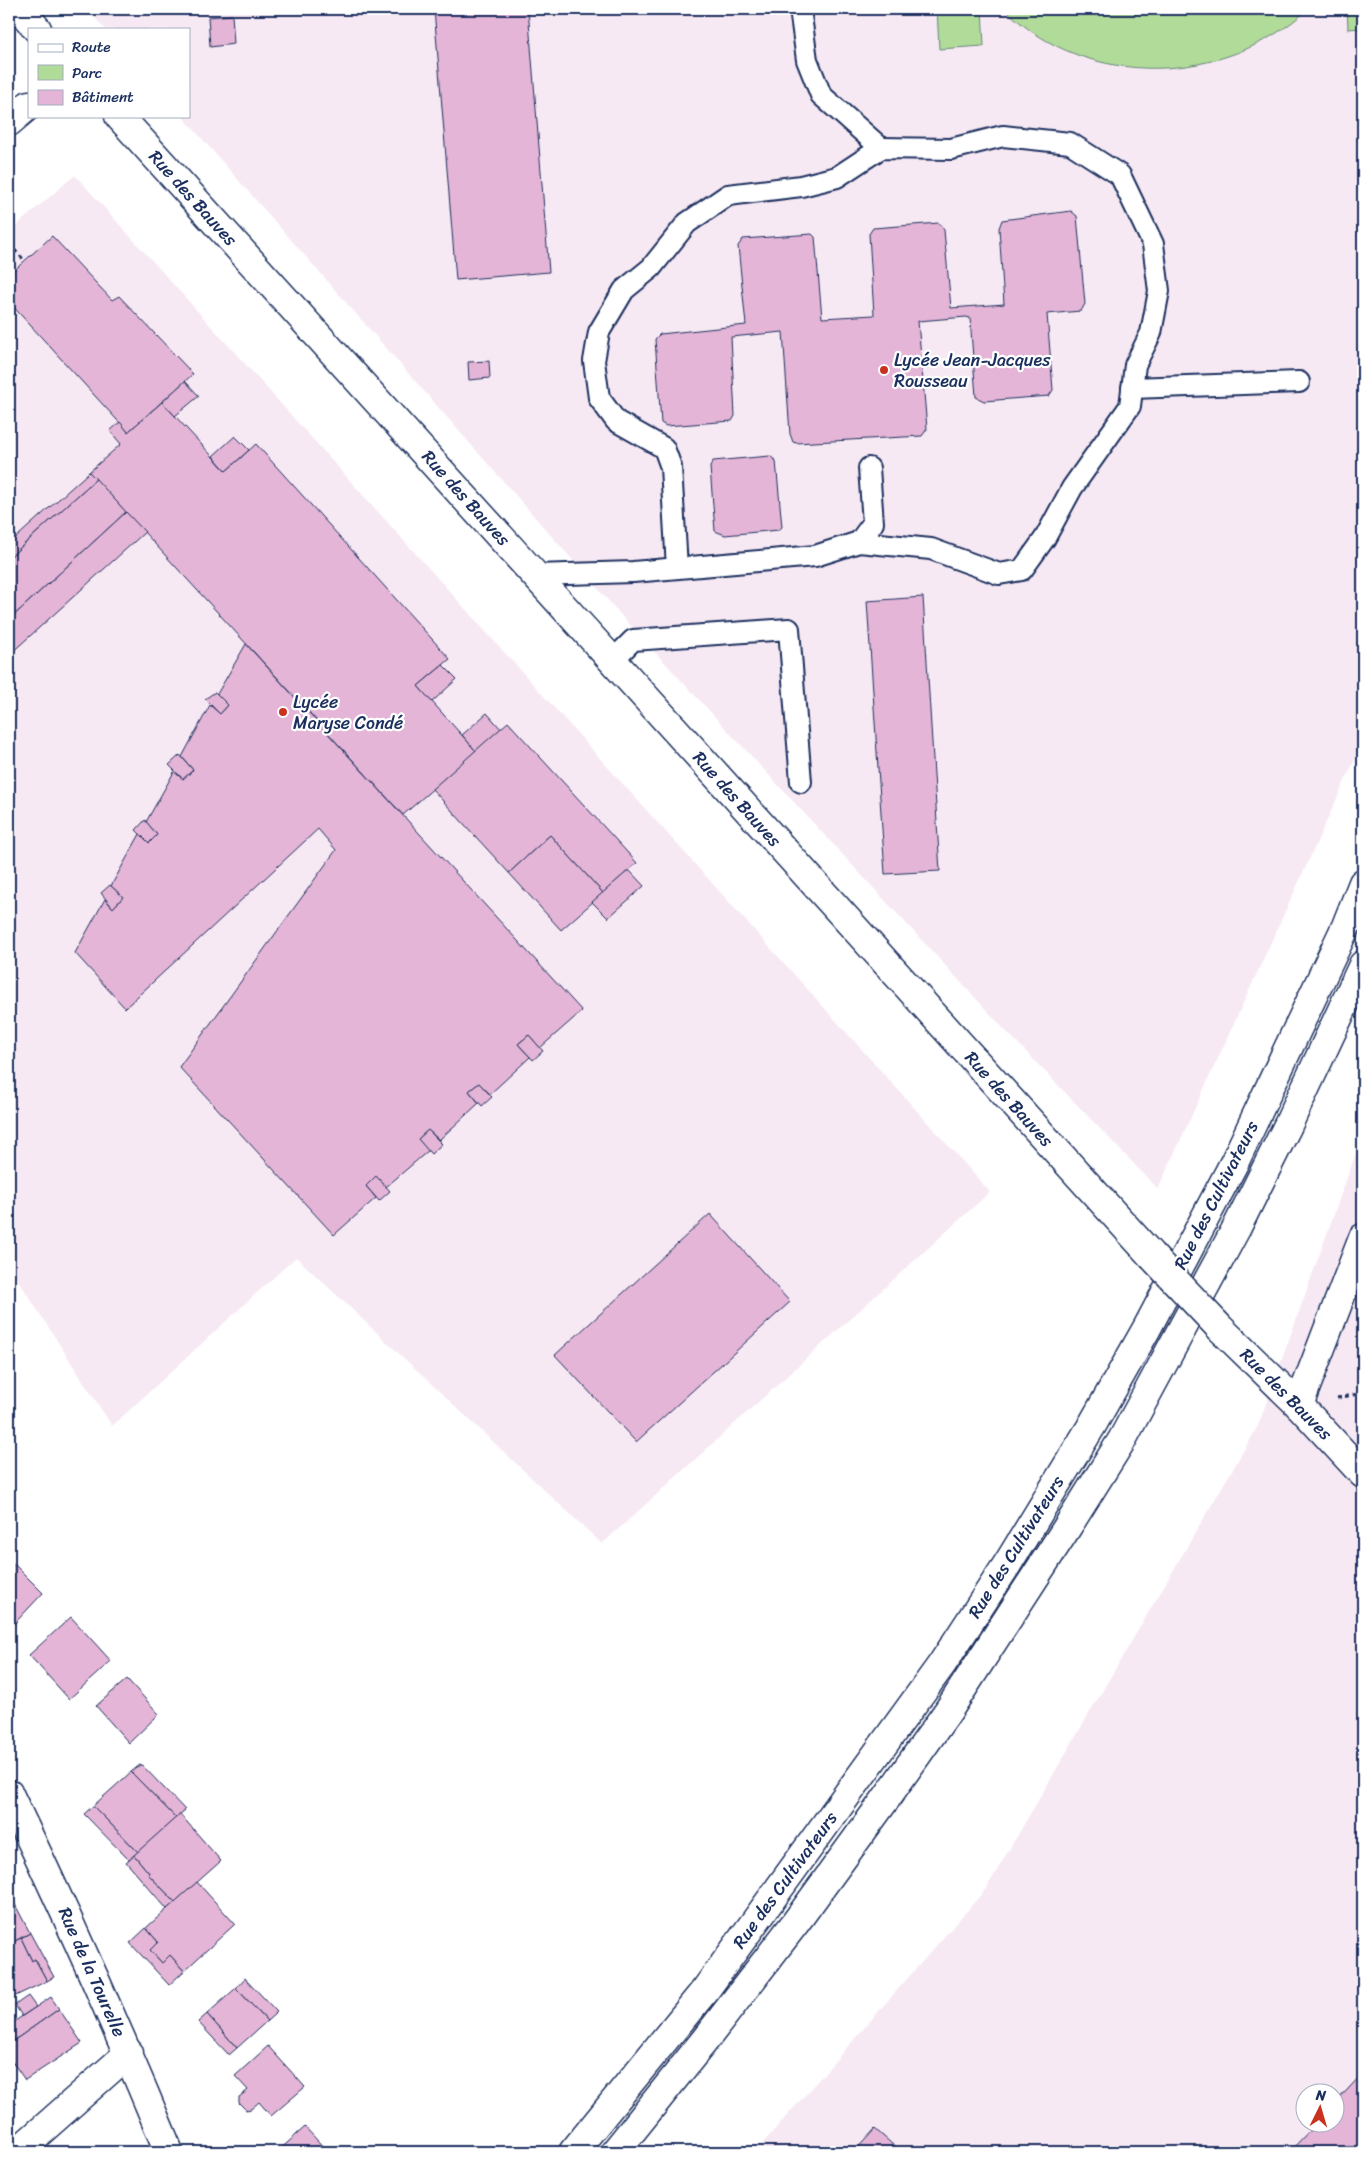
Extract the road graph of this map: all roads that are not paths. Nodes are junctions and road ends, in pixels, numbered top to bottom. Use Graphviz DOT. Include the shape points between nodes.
graph roads {
  1 [pos="20,9"];
  2 [pos="800,9"];
  3 [pos="36,28"];
  4 [pos="28,106"];
  5 [pos="121,118"];
  6 [pos="9,122"];
  7 [pos="881,148"];
  8 [pos="1300,382"];
  9 [pos="1132,388"];
  10 [pos="869,468"];
  11 [pos="859,542"];
  12 [pos="677,568"];
  13 [pos="535,575"];
  14 [pos="612,661"];
  15 [pos="801,782"];
  16 [pos="1363,883"];
  17 [pos="1363,965"];
  18 [pos="1363,1238"];
  19 [pos="1299,1405"];
  20 [pos="1363,1474"];
  21 [pos="9,1794"];
  22 [pos="128,2053"];
  23 [pos="17,2152"];
  24 [pos="170,2152"];
  25 [pos="573,2152"];
  26 [pos="615,2152"];
  1 -- 3 [label="main road"];
  2 -- 7 [label="lane" via="807,60 821,95"];
  4 -- 6 [label="main road"];
  5 -- 13 [label="main road, Rue des Bauves"];
  7 -- 9 [label="lane" via="951,149 1003,136 1070,143 1120,175 1153,244 1160,291 1151,333 1135,365"];
  7 -- 12 [label="lane" via="837,177 801,186 728,195 687,223 650,268 624,290 599,332 594,361 599,398 616,421 664,448 671,467"];
  8 -- 9 [label="lane"];
  9 -- 11 [label="lane" via="1130,406 1072,488 1022,570 999,574 931,549"];
  10 -- 11 [label="lane" via="873,523"];
  11 -- 12 [label="lane" via="814,556"];
  12 -- 13 [label="lane"];
  13 -- 14 [label="main road, Rue des Bauves"];
  14 -- 15 [label="lane" via="633,640 789,628"];
  14 -- 19 [label="main road, Rue des Bauves, bridge" via="1151,1255"];
  16 -- 25 [label="main road, Rue des Cultivateurs" via="1346,926 1234,1162 1092,1427 1008,1563 942,1664 706,1989"];
  17 -- 26 [label="main road, Rue des Cultivateurs" via="1237,1227 1122,1440 1068,1526 954,1702 885,1800 790,1930"];
  18 -- 19 [label="main road"];
  19 -- 20 [label="main road, Rue des Bauves"];
  21 -- 22 [label="main road, Rue de la Tourelle" via="60,1899"];
  22 -- 23 [label="main road"];
  22 -- 24 [label="main road, Rue de la Tourelle"];
}
